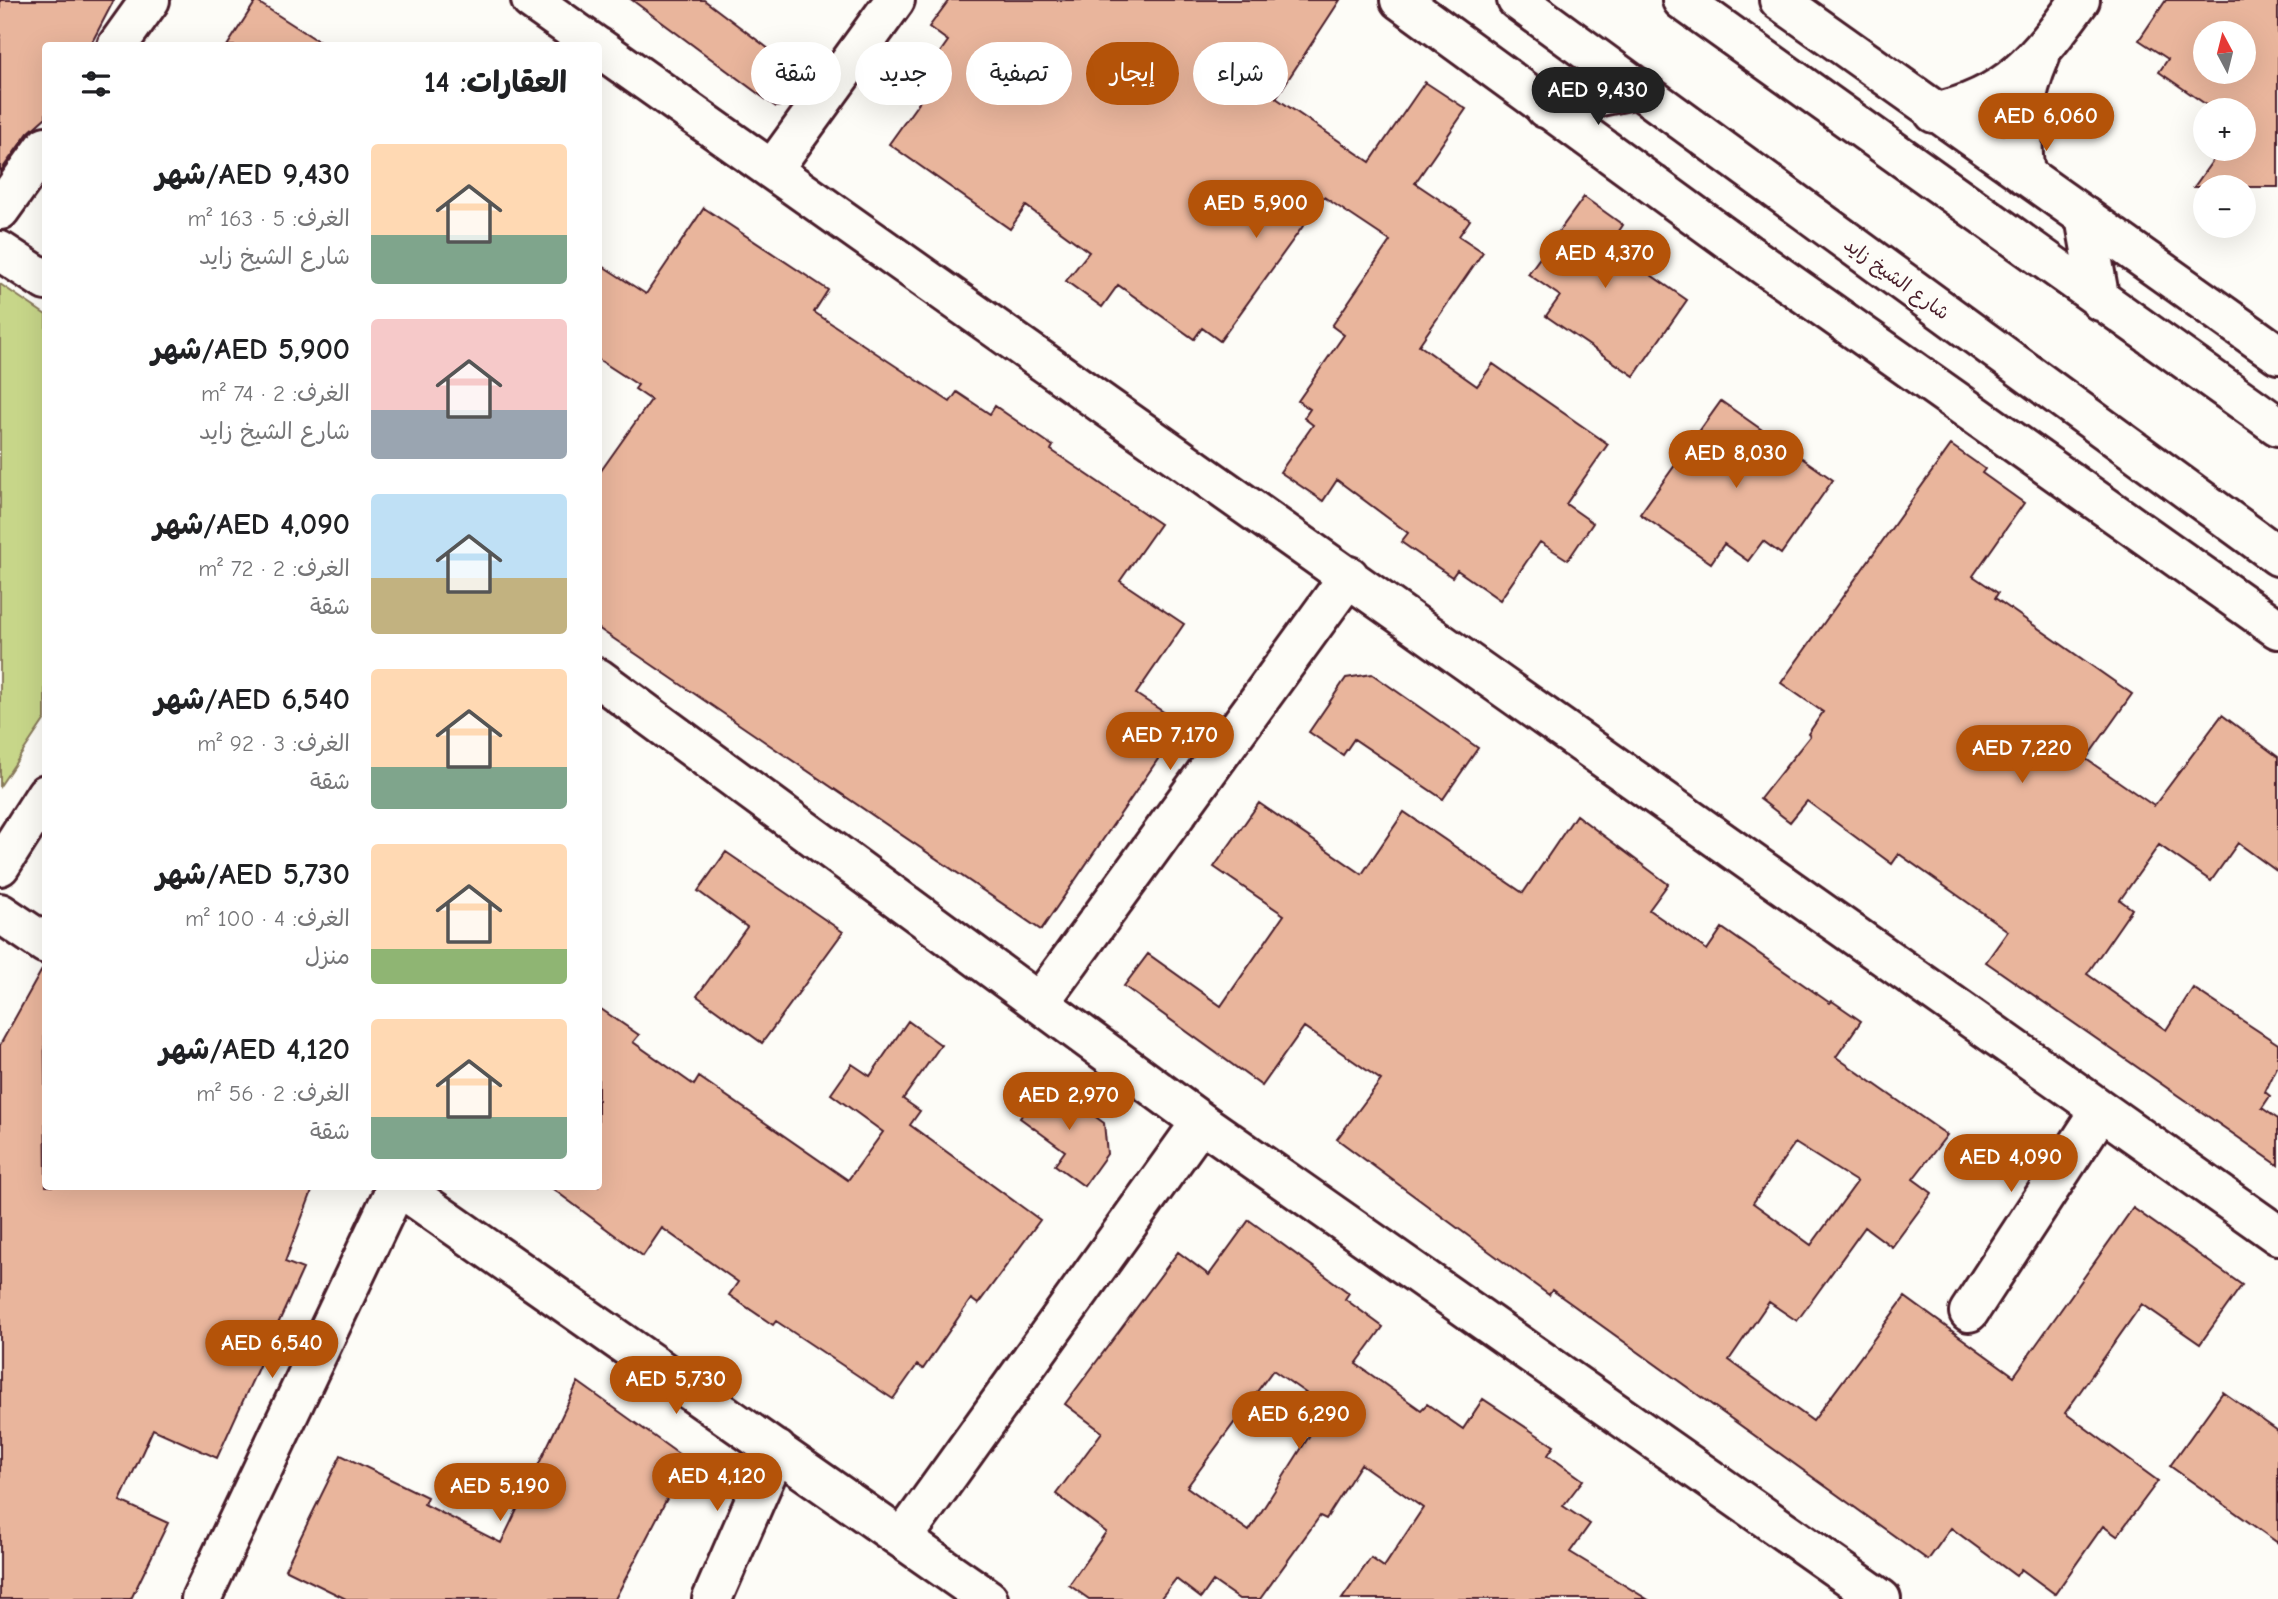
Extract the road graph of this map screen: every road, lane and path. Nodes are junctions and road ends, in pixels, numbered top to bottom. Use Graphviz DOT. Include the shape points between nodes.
graph roads {
  1 [pos="150,0"];
  2 [pos="531,0"];
  3 [pos="895,0"];
  4 [pos="1400,0"];
  5 [pos="1517,0"];
  6 [pos="1682,0"];
  7 [pos="1779,0"];
  8 [pos="2080,0"];
  9 [pos="120,42"];
  10 [pos="591,42"];
  11 [pos="602,50"];
  12 [pos="2040,55"];
  13 [pos="1638,88"];
  14 [pos="1545,108"];
  15 [pos="1934,113"];
  16 [pos="42,152"];
  17 [pos="772,170"];
  18 [pos="2025,175"];
  19 [pos="0,210"];
  20 [pos="2085,217"];
  21 [pos="0,251"];
  22 [pos="42,278"];
  23 [pos="2100,301"];
  24 [pos="2278,354"];
  25 [pos="2278,426"];
  26 [pos="2278,556"];
  27 [pos="1349,576"];
  28 [pos="2278,629"];
  29 [pos="602,681"];
  30 [pos="42,800"];
  31 [pos="0,866"];
  32 [pos="0,913"];
  33 [pos="42,941"];
  34 [pos="1039,1003"];
  35 [pos="2101,1110"];
  36 [pos="1201,1122"];
  37 [pos="396,1190"];
  38 [pos="404,1190"];
  39 [pos="2278,1235"];
  40 [pos="1969,1312"];
  41 [pos="777,1450"];
  42 [pos="903,1538"];
  43 [pos="201,1599"];
  44 [pos="712,1599"];
  45 [pos="988,1599"];
  46 [pos="1881,1599"];
  1 -- 9 [label="street"];
  2 -- 10 [label="street"];
  3 -- 17 [label="street"];
  4 -- 14 [label="street"];
  5 -- 13 [label="street, شارع الشيخ زايد"];
  6 -- 23 [label="street"];
  7 -- 15 [label="street"];
  8 -- 12 [label="street"];
  11 -- 17 [label="street"];
  12 -- 15 [label="street" via="2013,80 1981,99"];
  12 -- 18 [label="street" via="2021,126"];
  13 -- 14 [label="street"];
  13 -- 26 [label="street, شارع الشيخ زايد"];
  14 -- 28 [label="street"];
  15 -- 18 [label="street"];
  16 -- 19 [label="street"];
  17 -- 27 [label="street"];
  18 -- 20 [label="street"];
  20 -- 23 [label="street"];
  20 -- 24 [label="street"];
  21 -- 22 [label="street"];
  23 -- 25 [label="street"];
  27 -- 34 [label="street"];
  27 -- 35 [label="street"];
  29 -- 34 [label="street"];
  30 -- 31 [label="street"];
  32 -- 33 [label="street"];
  34 -- 36 [label="street"];
  35 -- 39 [label="street"];
  35 -- 40 [label="street"];
  36 -- 42 [label="street"];
  36 -- 46 [label="street"];
  37 -- 43 [label="street"];
  38 -- 41 [label="street"];
  41 -- 42 [label="street"];
  41 -- 44 [label="street"];
  42 -- 45 [label="street"];
}
